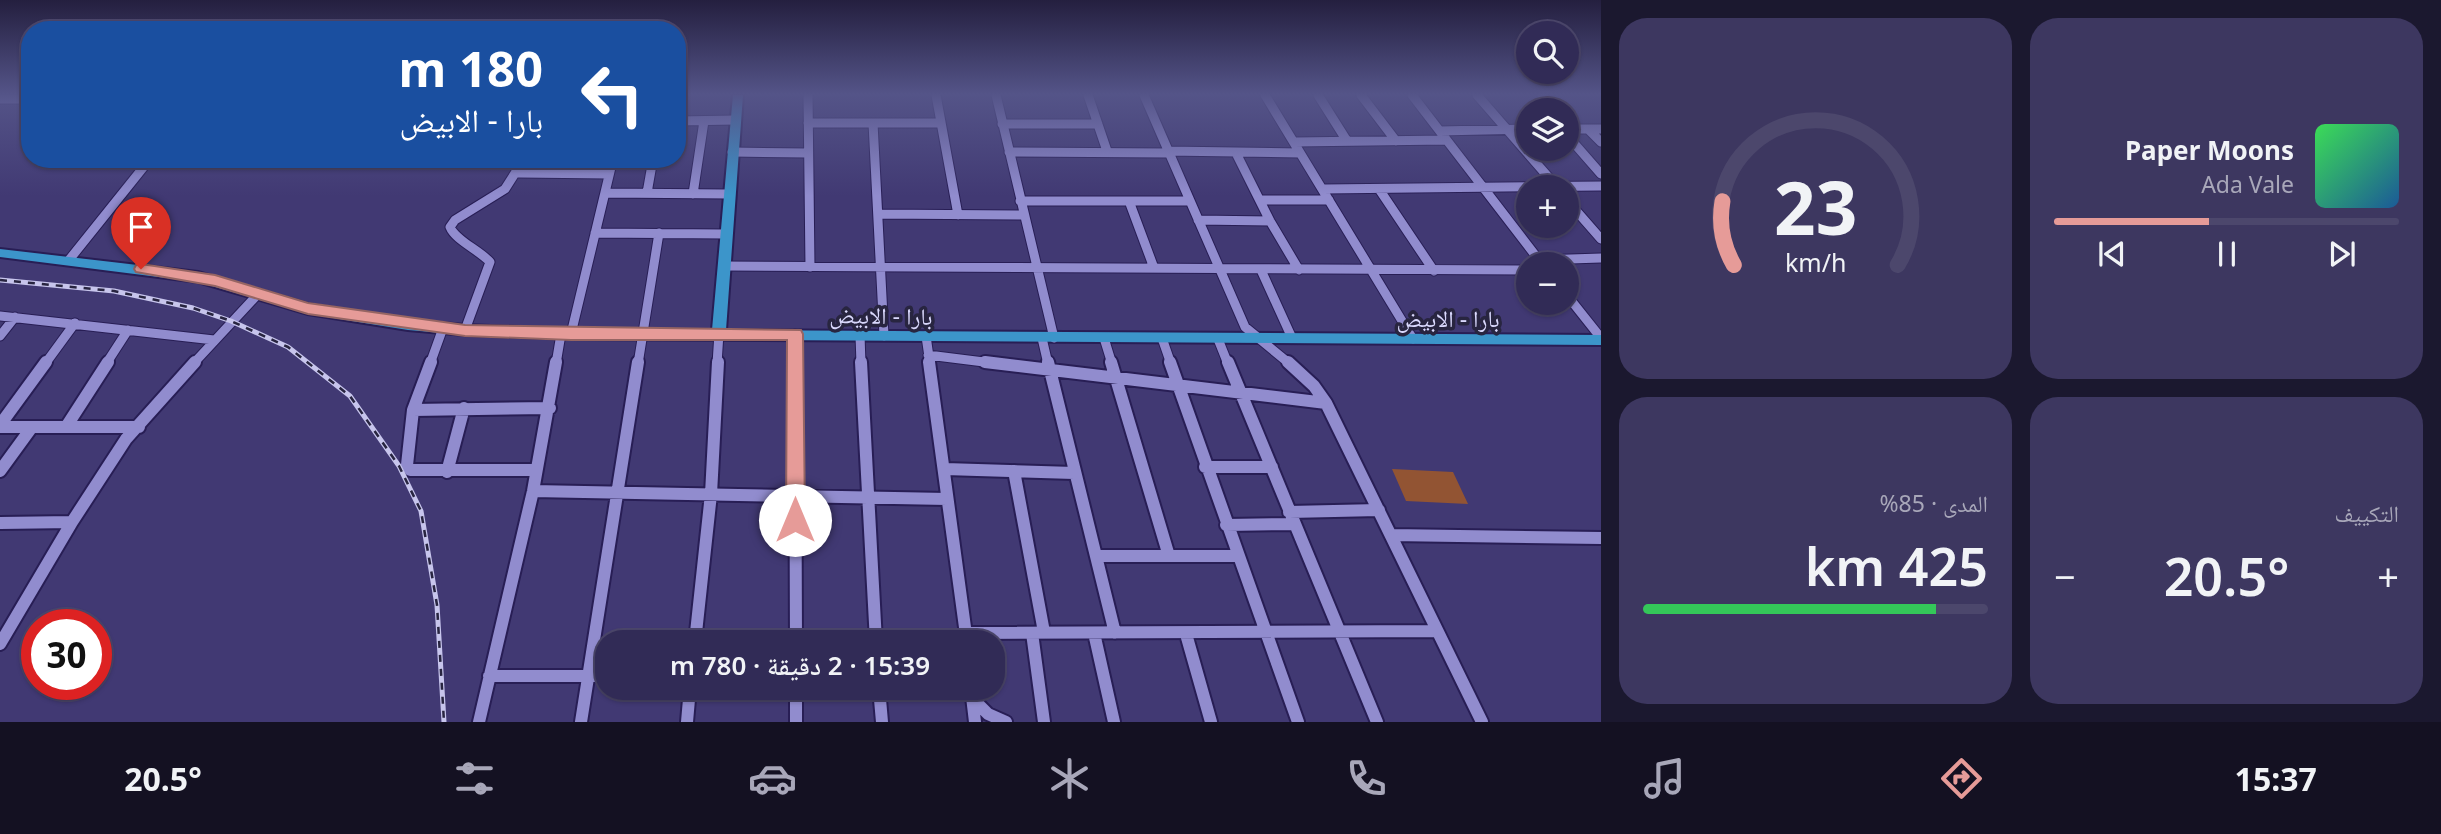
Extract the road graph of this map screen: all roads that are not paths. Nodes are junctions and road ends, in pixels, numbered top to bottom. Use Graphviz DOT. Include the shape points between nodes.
graph roads {
  1 [pos="703,129"];
  2 [pos="734,129"];
  3 [pos="808,129"];
  4 [pos="873,129"];
  5 [pos="942,129"];
  6 [pos="1003,129"];
  7 [pos="1100,129"];
  8 [pos="1158,129"];
  9 [pos="1286,129"];
  10 [pos="1339,129"];
  11 [pos="1387,129"];
  12 [pos="1507,129"];
  13 [pos="1516,129"];
  14 [pos="1582,129"];
  15 [pos="1588,129"];
  16 [pos="1601,129"];
  17 [pos="1440,131"];
  18 [pos="1447,140"];
  19 [pos="1347,141"];
  20 [pos="1396,141"];
  21 [pos="1294,142"];
  22 [pos="1601,142"];
  23 [pos="1579,143"];
  24 [pos="1107,151"];
  25 [pos="732,152"];
  26 [pos="1009,152"];
  27 [pos="1167,152"];
  28 [pos="807,153"];
  29 [pos="1236,153"];
  30 [pos="1300,153"];
  31 [pos="143,168"];
  32 [pos="521,168"];
  33 [pos="611,168"];
  34 [pos="651,168"];
  35 [pos="519,173"];
  36 [pos="609,174"];
  37 [pos="1601,174"];
  38 [pos="1546,175"];
  39 [pos="1579,186"];
  40 [pos="1601,186"];
  41 [pos="1516,188"];
  42 [pos="1323,189"];
  43 [pos="1379,189"];
  44 [pos="1484,189"];
  45 [pos="605,193"];
  46 [pos="647,193"];
  47 [pos="693,194"];
  48 [pos="729,194"];
  49 [pos="1260,200"];
  50 [pos="1329,200"];
  51 [pos="1020,201"];
  52 [pos="1129,201"];
  53 [pos="1190,201"];
  54 [pos="1579,213"];
  55 [pos="878,215"];
  56 [pos="958,215"];
  57 [pos="1023,215"];
  58 [pos="1198,220"];
  59 [pos="1270,221"];
  60 [pos="595,233"];
  61 [pos="659,233"];
  62 [pos="726,234"];
  63 [pos="1601,239"];
  64 [pos="1533,252"];
  65 [pos="0,253"];
  66 [pos="1601,258"];
  67 [pos="1579,259"];
  68 [pos="69,260"];
  69 [pos="723,266"];
  70 [pos="880,266"];
  71 [pos="810,267"];
  72 [pos="1154,268"];
  73 [pos="1036,269"];
  74 [pos="1218,270"];
  75 [pos="1261,270"];
  76 [pos="1299,270"];
  77 [pos="1372,270"];
  78 [pos="1516,270"];
  79 [pos="1434,271"];
  80 [pos="258,294"];
  81 [pos="1579,311"];
  82 [pos="0,316"];
  83 [pos="15,317"];
  84 [pos="75,323"];
  85 [pos="443,328"];
  86 [pos="128,330"];
  87 [pos="465,330"];
  88 [pos="643,333"];
  89 [pos="719,333"];
  90 [pos="566,334"];
  91 [pos="795,334"];
  92 [pos="860,335"];
  93 [pos="0,336"];
  94 [pos="884,336"];
  95 [pos="926,337"];
  96 [pos="1048,338"];
  97 [pos="1104,338"];
  98 [pos="1162,338"];
  99 [pos="1292,338"];
  100 [pos="1218,339"];
  101 [pos="1256,339"];
  102 [pos="1413,339"];
  103 [pos="1601,339"];
  104 [pos="214,340"];
  105 [pos="928,355"];
  106 [pos="1051,371"];
  107 [pos="1116,377"];
  108 [pos="1177,386"];
  109 [pos="1240,393"];
  110 [pos="1326,403"];
  111 [pos="464,408"];
  112 [pos="550,408"];
  113 [pos="413,410"];
  114 [pos="0,426"];
  115 [pos="32,426"];
  116 [pos="66,427"];
  117 [pos="139,427"];
  118 [pos="1205,467"];
  119 [pos="1272,467"];
  120 [pos="945,469"];
  121 [pos="537,470"];
  122 [pos="0,471"];
  123 [pos="1014,471"];
  124 [pos="447,472"];
  125 [pos="1074,473"];
  126 [pos="533,491"];
  127 [pos="617,493"];
  128 [pos="711,494"];
  129 [pos="795,496"];
  130 [pos="868,496"];
  131 [pos="947,499"];
  132 [pos="1379,510"];
  133 [pos="1291,518"];
  134 [pos="72,522"];
  135 [pos="0,523"];
  136 [pos="1226,525"];
  137 [pos="1391,535"];
  138 [pos="1601,538"];
  139 [pos="1096,556"];
  140 [pos="1169,556"];
  141 [pos="1237,556"];
  142 [pos="696,630"];
  143 [pos="796,630"];
  144 [pos="875,630"];
  145 [pos="966,630"];
  146 [pos="1437,631"];
  147 [pos="1038,632"];
  148 [pos="1341,632"];
  149 [pos="1094,633"];
  150 [pos="1115,633"];
  151 [pos="1266,633"];
  152 [pos="1186,634"];
  153 [pos="1005,635"];
  154 [pos="0,644"];
  155 [pos="489,676"];
  156 [pos="589,676"];
  157 [pos="595,676"];
  158 [pos="689,700"];
  159 [pos="796,700"];
  160 [pos="880,700"];
  161 [pos="973,700"];
  162 [pos="978,700"];
  163 [pos="479,722"];
  164 [pos="581,722"];
  165 [pos="687,722"];
  166 [pos="796,722"];
  167 [pos="882,722"];
  168 [pos="975,722"];
  169 [pos="1006,722"];
  170 [pos="1044,722"];
  171 [pos="1114,722"];
  172 [pos="1211,722"];
  173 [pos="1298,722"];
  174 [pos="1377,722"];
  175 [pos="1482,722"];
  1 -- 47 [label="street"];
  2 -- 25 [label="main road"];
  3 -- 28 [label="street"];
  4 -- 55 [label="street"];
  5 -- 56 [label="street"];
  6 -- 26 [label="street"];
  7 -- 24 [label="street"];
  8 -- 27 [label="street"];
  9 -- 21 [label="street"];
  10 -- 19 [label="street"];
  11 -- 20 [label="street"];
  12 -- 13 [label="street"];
  12 -- 17 [label="street"];
  12 -- 38 [label="street"];
  14 -- 15 [label="street"];
  15 -- 16 [label="street"];
  15 -- 22 [label="street"];
  17 -- 18 [label="street"];
  18 -- 20 [label="street"];
  18 -- 44 [label="street"];
  19 -- 20 [label="street"];
  19 -- 21 [label="street"];
  21 -- 30 [label="street"];
  23 -- 37 [label="street"];
  24 -- 26 [label="street"];
  24 -- 27 [label="street"];
  25 -- 28 [label="street"];
  25 -- 48 [label="main road"];
  26 -- 51 [label="street"];
  27 -- 29 [label="street"];
  27 -- 53 [label="street"];
  28 -- 71 [label="street"];
  29 -- 30 [label="street"];
  29 -- 49 [label="street"];
  30 -- 42 [label="street"];
  31 -- 68 [label="street"];
  32 -- 35 [label="street"];
  33 -- 36 [label="street"];
  34 -- 46 [label="street"];
  35 -- 36 [label="street"];
  35 -- 87 [label="street" via="503,192 454,220 450,227 490,262"];
  36 -- 45 [label="street"];
  39 -- 40 [label="street"];
  41 -- 44 [label="street"];
  42 -- 43 [label="street"];
  42 -- 50 [label="street"];
  43 -- 44 [label="street"];
  43 -- 79 [label="street"];
  44 -- 64 [label="street"];
  45 -- 46 [label="street"];
  45 -- 60 [label="street"];
  46 -- 47 [label="street"];
  47 -- 48 [label="street"];
  48 -- 62 [label="main road"];
  49 -- 50 [label="street"];
  49 -- 59 [label="street"];
  50 -- 77 [label="street"];
  51 -- 52 [label="street"];
  51 -- 57 [label="street"];
  52 -- 53 [label="street"];
  52 -- 72 [label="street"];
  53 -- 58 [label="street"];
  54 -- 63 [label="street"];
  55 -- 56 [label="street"];
  55 -- 70 [label="street"];
  56 -- 57 [label="street"];
  57 -- 73 [label="street"];
  58 -- 59 [label="street"];
  58 -- 74 [label="street"];
  59 -- 76 [label="street"];
  60 -- 61 [label="street"];
  60 -- 90 [label="street"];
  61 -- 62 [label="street"];
  61 -- 88 [label="street"];
  62 -- 69 [label="main road"];
  65 -- 68 [label="main road, بارا - الابيض"];
  66 -- 67 [label="street"];
  68 -- 80 [label="main road, بارا - الابيض" via="198,277"];
  69 -- 71 [label="street"];
  69 -- 89 [label="main road"];
  70 -- 71 [label="street"];
  70 -- 73 [label="street"];
  70 -- 94 [label="street"];
  72 -- 73 [label="street"];
  72 -- 74 [label="street"];
  73 -- 96 [label="street"];
  74 -- 75 [label="street"];
  74 -- 101 [label="street" via="1245,327"];
  75 -- 76 [label="street"];
  75 -- 99 [label="street"];
  76 -- 77 [label="street"];
  77 -- 79 [label="street"];
  77 -- 102 [label="street"];
  78 -- 79 [label="street"];
  80 -- 85 [label="main road, بارا - الابيض" via="308,309"];
  80 -- 104 [label="street"];
  81 -- 103 [label="street"];
  82 -- 83 [label="street"];
  83 -- 84 [label="street"];
  83 -- 93 [label="street"];
  84 -- 86 [label="street"];
  84 -- 114 [label="street"];
  85 -- 87 [label="main road, بارا - الابيض"];
  85 -- 113 [label="street"];
  86 -- 104 [label="street"];
  86 -- 116 [label="street"];
  87 -- 90 [label="main road, بارا - الابيض"];
  88 -- 89 [label="main road, بارا - الابيض"];
  88 -- 90 [label="main road, بارا - الابيض"];
  88 -- 127 [label="street"];
  89 -- 91 [label="main road, بارا - الابيض"];
  89 -- 128 [label="street"];
  90 -- 112 [label="street"];
  91 -- 92 [label="main road, بارا - الابيض"];
  91 -- 129 [label="street"];
  92 -- 94 [label="main road, بارا - الابيض"];
  92 -- 130 [label="street"];
  94 -- 95 [label="main road, بارا - الابيض"];
  95 -- 96 [label="main road, بارا - الابيض"];
  95 -- 105 [label="street"];
  96 -- 97 [label="main road, بارا - الابيض"];
  96 -- 106 [label="street"];
  97 -- 98 [label="main road, بارا - الابيض"];
  97 -- 107 [label="street"];
  98 -- 100 [label="main road, بارا - الابيض"];
  98 -- 108 [label="street"];
  99 -- 101 [label="main road, بارا - الابيض"];
  99 -- 102 [label="main road, بارا - الابيض"];
  100 -- 101 [label="main road, بارا - الابيض"];
  100 -- 109 [label="street"];
  101 -- 110 [label="street" via="1295,368"];
  102 -- 103 [label="main road, بارا - الابيض"];
  104 -- 117 [label="street"];
  105 -- 106 [label="street"];
  105 -- 120 [label="street"];
  106 -- 107 [label="street"];
  106 -- 125 [label="street"];
  107 -- 108 [label="street"];
  107 -- 140 [label="street"];
  108 -- 109 [label="street"];
  108 -- 118 [label="street"];
  109 -- 110 [label="street"];
  109 -- 119 [label="street"];
  110 -- 132 [label="street"];
  111 -- 112 [label="street"];
  111 -- 113 [label="street"];
  111 -- 124 [label="street"];
  112 -- 121 [label="street"];
  113 -- 124 [label="street" via="410,470"];
  114 -- 115 [label="street"];
  115 -- 116 [label="street"];
  115 -- 122 [label="street"];
  116 -- 117 [label="street"];
  117 -- 134 [label="street"];
  118 -- 119 [label="street"];
  118 -- 136 [label="street"];
  119 -- 133 [label="street"];
  120 -- 123 [label="street"];
  120 -- 131 [label="street"];
  121 -- 124 [label="street"];
  121 -- 126 [label="street"];
  123 -- 125 [label="street"];
  123 -- 147 [label="street"];
  125 -- 139 [label="street"];
  126 -- 127 [label="street"];
  126 -- 155 [label="street"];
  127 -- 128 [label="street"];
  127 -- 156 [label="street"];
  128 -- 129 [label="street"];
  128 -- 142 [label="street"];
  129 -- 130 [label="street"];
  129 -- 143 [label="street"];
  130 -- 131 [label="street"];
  130 -- 144 [label="street"];
  131 -- 145 [label="street"];
  132 -- 133 [label="street"];
  132 -- 137 [label="street"];
  133 -- 136 [label="street"];
  133 -- 148 [label="street"];
  134 -- 135 [label="street"];
  134 -- 154 [label="street"];
  136 -- 141 [label="street"];
  137 -- 138 [label="street"];
  137 -- 146 [label="street"];
  139 -- 140 [label="street"];
  139 -- 150 [label="street"];
  140 -- 141 [label="street"];
  141 -- 151 [label="street"];
  146 -- 148 [label="street"];
  146 -- 175 [label="street"];
  147 -- 149 [label="street"];
  147 -- 153 [label="street"];
  147 -- 170 [label="street"];
  148 -- 151 [label="street"];
  148 -- 174 [label="street"];
  149 -- 150 [label="street"];
  149 -- 171 [label="street"];
  150 -- 152 [label="street"];
  151 -- 152 [label="street"];
  151 -- 173 [label="street"];
  152 -- 172 [label="street"];
  155 -- 156 [label="street"];
  155 -- 163 [label="street"];
  156 -- 157 [label="street"];
  156 -- 164 [label="street"];
  158 -- 165 [label="street"];
  159 -- 166 [label="street"];
  160 -- 167 [label="street"];
  161 -- 168 [label="street"];
  162 -- 169 [label="street" via="988,713"];
}
